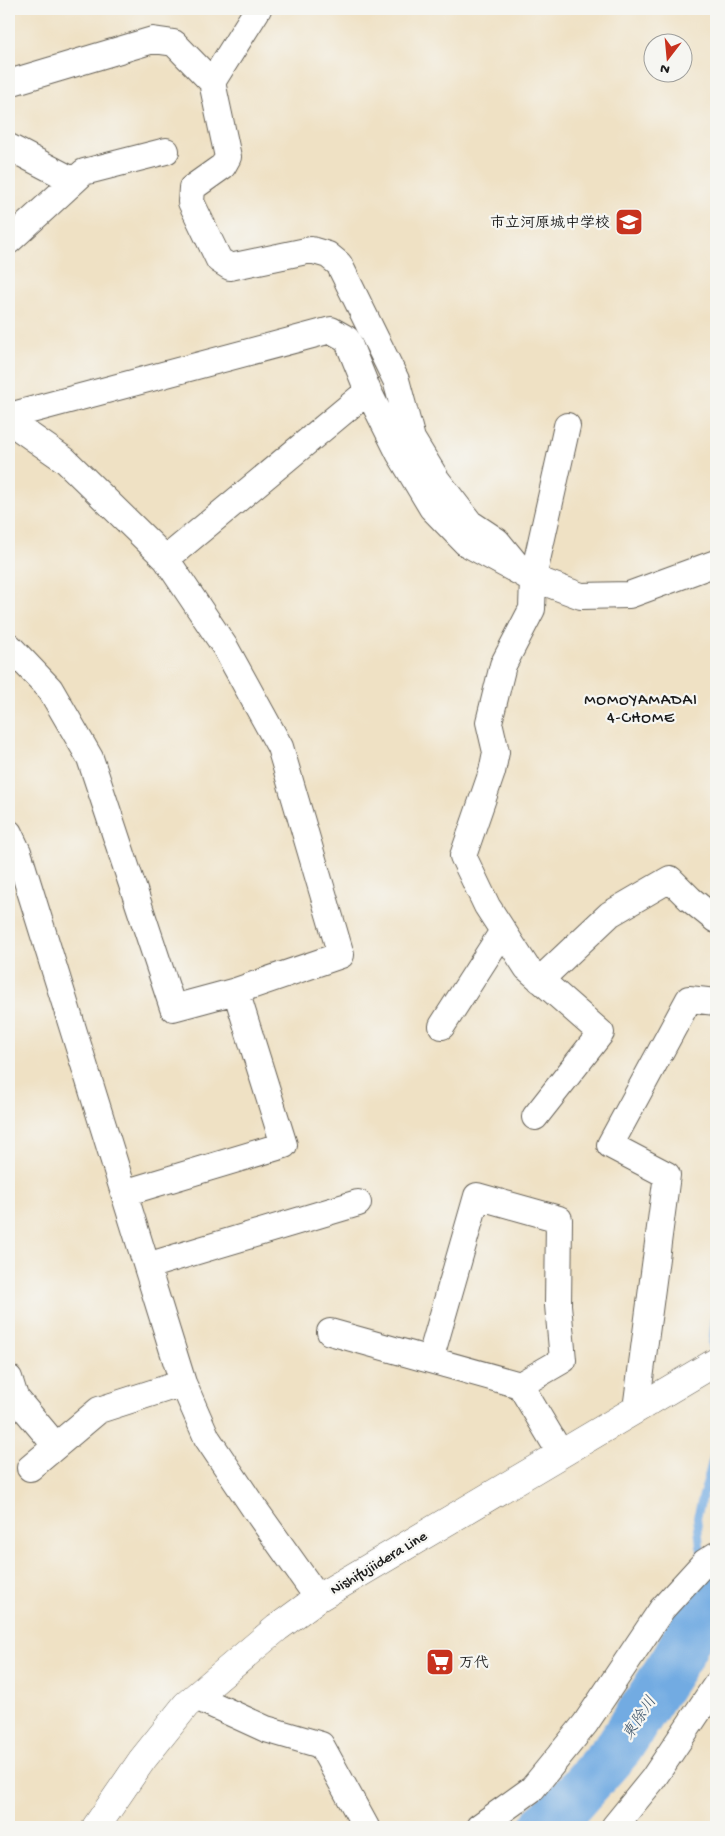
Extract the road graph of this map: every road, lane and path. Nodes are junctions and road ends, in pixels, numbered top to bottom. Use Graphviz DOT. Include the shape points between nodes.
graph roads {
  1 [pos="258,9"];
  2 [pos="212,82"];
  3 [pos="9,84"];
  4 [pos="9,147"];
  5 [pos="166,151"];
  6 [pos="74,181"];
  7 [pos="9,240"];
  8 [pos="368,391"];
  9 [pos="9,416"];
  10 [pos="9,421"];
  11 [pos="567,426"];
  12 [pos="166,559"];
  13 [pos="716,563"];
  14 [pos="529,577"];
  15 [pos="9,646"];
  16 [pos="9,833"];
  17 [pos="716,920"];
  18 [pos="503,931"];
  19 [pos="540,980"];
  20 [pos="236,991"];
  21 [pos="716,1002"];
  22 [pos="442,1026"];
  23 [pos="535,1118"];
  24 [pos="124,1193"];
  25 [pos="358,1203"];
  26 [pos="147,1266"];
  27 [pos="330,1332"];
  28 [pos="430,1360"];
  29 [pos="713,1364"];
  30 [pos="9,1378"];
  31 [pos="183,1383"];
  32 [pos="520,1385"];
  33 [pos="636,1409"];
  34 [pos="56,1446"];
  35 [pos="561,1454"];
  36 [pos="30,1468"];
  37 [pos="716,1555"];
  38 [pos="318,1598"];
  39 [pos="716,1685"];
  40 [pos="196,1696"];
  41 [pos="96,1827"];
  42 [pos="366,1827"];
  43 [pos="479,1827"];
  44 [pos="614,1827"];
  1 -- 2 [label="street"];
  2 -- 3 [label="street" via="174,42 153,40"];
  2 -- 14 [label="street" via="228,157 223,166 192,188 191,202 219,260 230,267 311,250 328,255 340,264 396,380 412,439 437,480 470,523 496,540"];
  4 -- 6 [label="street"];
  5 -- 6 [label="street" via="84,172"];
  6 -- 7 [label="street"];
  8 -- 9 [label="street" via="347,339 331,330"];
  8 -- 12 [label="street"];
  8 -- 14 [label="street" via="399,453 432,508 466,543"];
  10 -- 12 [label="street" via="65,460"];
  11 -- 14 [label="street"];
  12 -- 20 [label="street" via="225,647 280,747 342,955"];
  13 -- 14 [label="street" via="629,595 581,596"];
  14 -- 18 [label="street" via="532,609 503,665 489,722 496,752 492,772 463,856"];
  15 -- 20 [label="street" via="50,689 90,758 172,1008"];
  16 -- 24 [label="street" via="18,852"];
  17 -- 19 [label="street" via="670,879 610,914"];
  18 -- 19 [label="street" via="527,968"];
  18 -- 22 [label="street"];
  19 -- 23 [label="street" via="601,1033"];
  20 -- 24 [label="street" via="284,1145"];
  21 -- 33 [label="street" via="688,999 610,1145 667,1175"];
  24 -- 26 [label="street"];
  25 -- 26 [label="street"];
  26 -- 31 [label="street"];
  27 -- 28 [label="street"];
  28 -- 32 [label="street"];
  28 -- 32 [label="street" via="477,1196 559,1219 558,1305 564,1360"];
  29 -- 33 [label="main road, Nishifujiidera Line"];
  30 -- 34 [label="street" via="15,1397"];
  31 -- 34 [label="street" via="99,1410"];
  31 -- 38 [label="street" via="207,1438"];
  32 -- 35 [label="street"];
  33 -- 35 [label="main road, Nishifujiidera Line"];
  34 -- 36 [label="street"];
  35 -- 38 [label="main road, Nishifujiidera Line"];
  37 -- 43 [label="street" via="705,1562 662,1609 585,1724 532,1789"];
  38 -- 40 [label="main road, Nishifujiidera Line"];
  39 -- 44 [label="street" via="653,1779"];
  40 -- 41 [label="main road, Nishifujiidera Line" via="142,1760"];
  40 -- 42 [label="street" via="266,1729 321,1745"];
}
